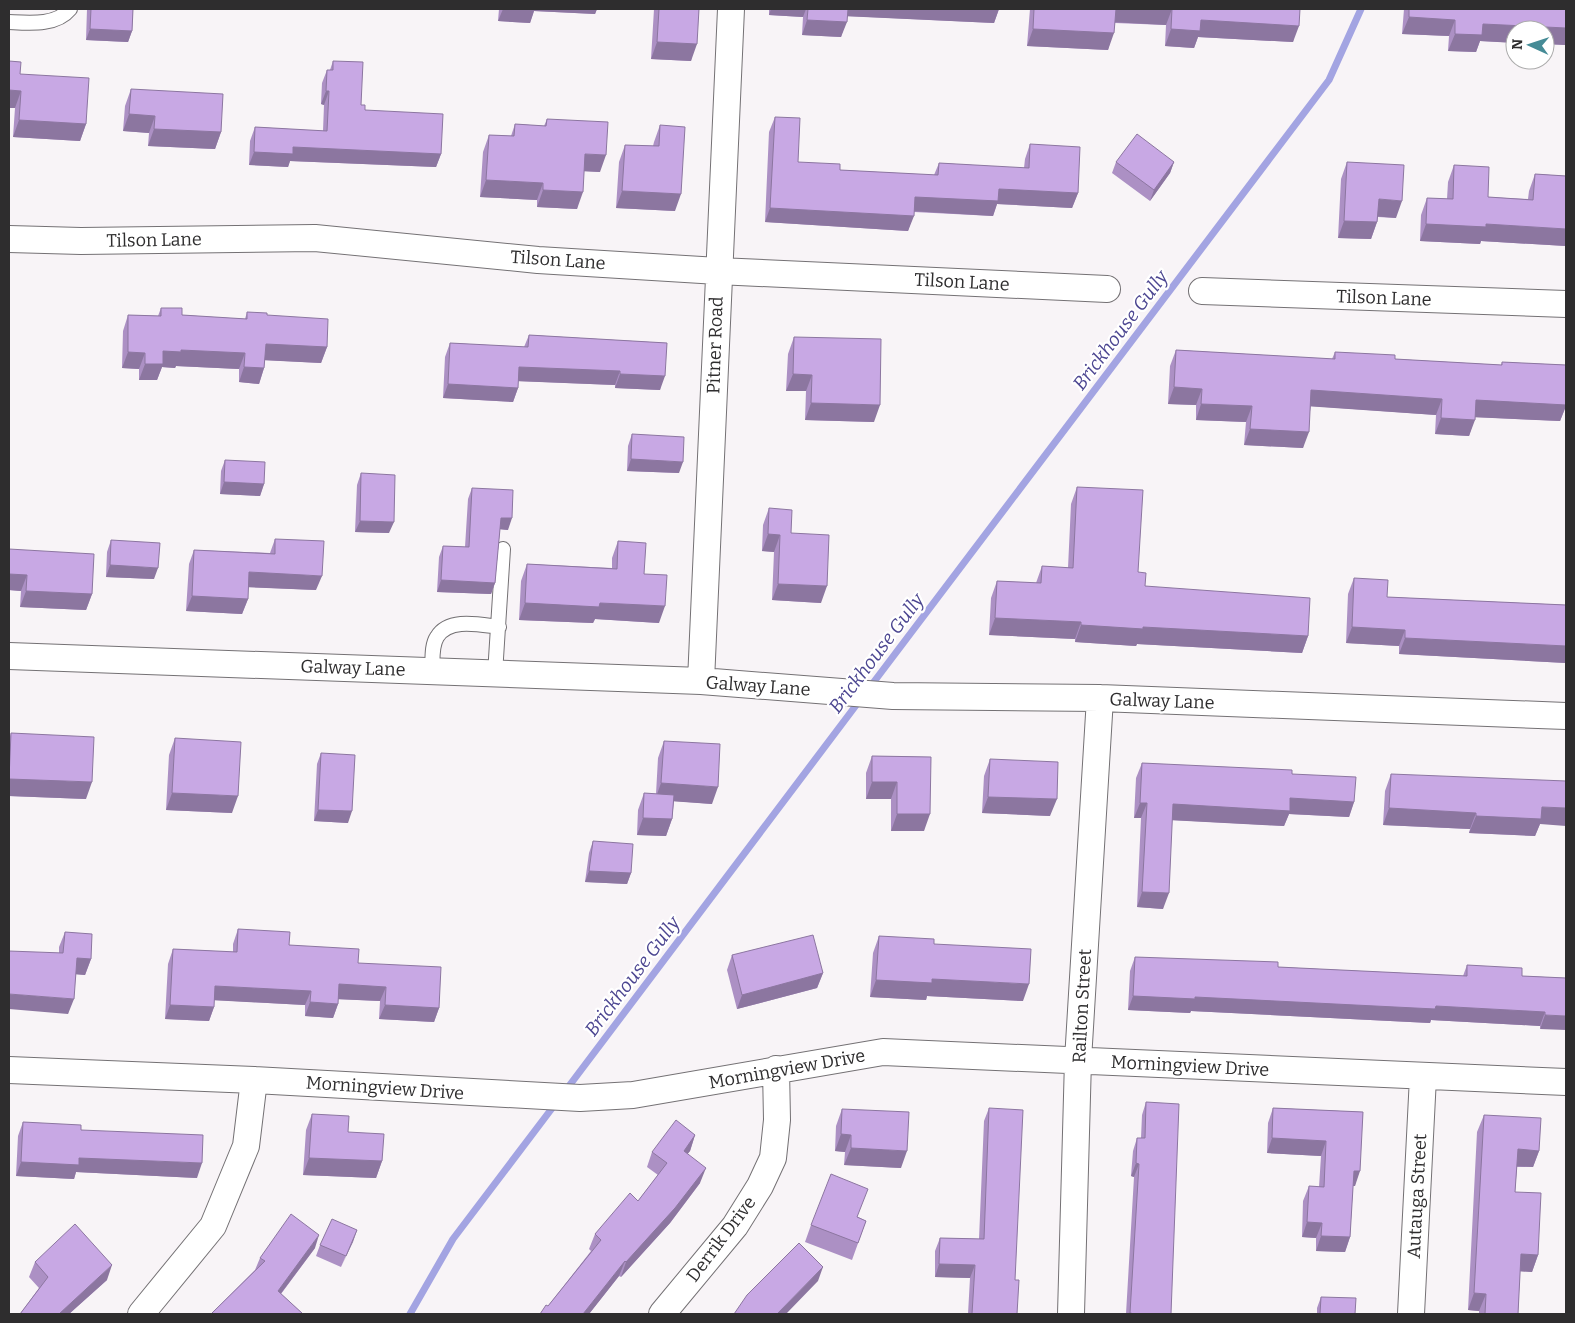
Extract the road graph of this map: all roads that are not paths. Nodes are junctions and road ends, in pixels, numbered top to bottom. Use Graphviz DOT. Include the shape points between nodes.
graph roads {
  1 [pos="70,9"];
  2 [pos="731,9"];
  3 [pos="9,22"];
  4 [pos="9,239"];
  5 [pos="718,271"];
  6 [pos="1107,289"];
  7 [pos="1202,291"];
  8 [pos="1566,304"];
  9 [pos="503,549"];
  10 [pos="499,627"];
  11 [pos="9,656"];
  12 [pos="432,671"];
  13 [pos="495,674"];
  14 [pos="701,681"];
  15 [pos="1100,698"];
  16 [pos="1566,716"];
  17 [pos="1078,1060"];
  18 [pos="776,1069"];
  19 [pos="9,1070"];
  20 [pos="1422,1077"];
  21 [pos="254,1080"];
  22 [pos="1566,1082"];
  23 [pos="141,1314"];
  24 [pos="662,1314"];
  25 [pos="1071,1314"];
  26 [pos="1411,1314"];
  1 -- 3 [label="lane" via="52,20"];
  2 -- 5 [label="street, Pitner Road"];
  4 -- 5 [label="street, Tilson Lane" via="80,242 314,238 538,260"];
  5 -- 6 [label="street, Tilson Lane"];
  5 -- 14 [label="street, Pitner Road"];
  7 -- 8 [label="street, Tilson Lane"];
  9 -- 10 [label="lane"];
  10 -- 12 [label="lane" via="451,626 437,636"];
  10 -- 13 [label="lane"];
  11 -- 12 [label="street, Galway Lane"];
  12 -- 13 [label="street, Galway Lane"];
  13 -- 14 [label="street, Galway Lane"];
  14 -- 15 [label="street, Galway Lane" via="893,696"];
  15 -- 16 [label="street, Galway Lane"];
  15 -- 17 [label="street, Railton Street"];
  17 -- 18 [label="street, Morningview Drive" via="883,1052"];
  17 -- 20 [label="street, Morningview Drive"];
  17 -- 25 [label="street, Railton Street"];
  18 -- 21 [label="street, Morningview Drive" via="633,1095 580,1098"];
  18 -- 24 [label="street, Derrik Drive" via="777,1120 773,1158 760,1186 735,1226"];
  19 -- 21 [label="street, Morningview Drive"];
  20 -- 22 [label="street, Morningview Drive"];
  20 -- 26 [label="street, Autauga Street"];
  21 -- 23 [label="street" via="246,1146 213,1226"];
}
